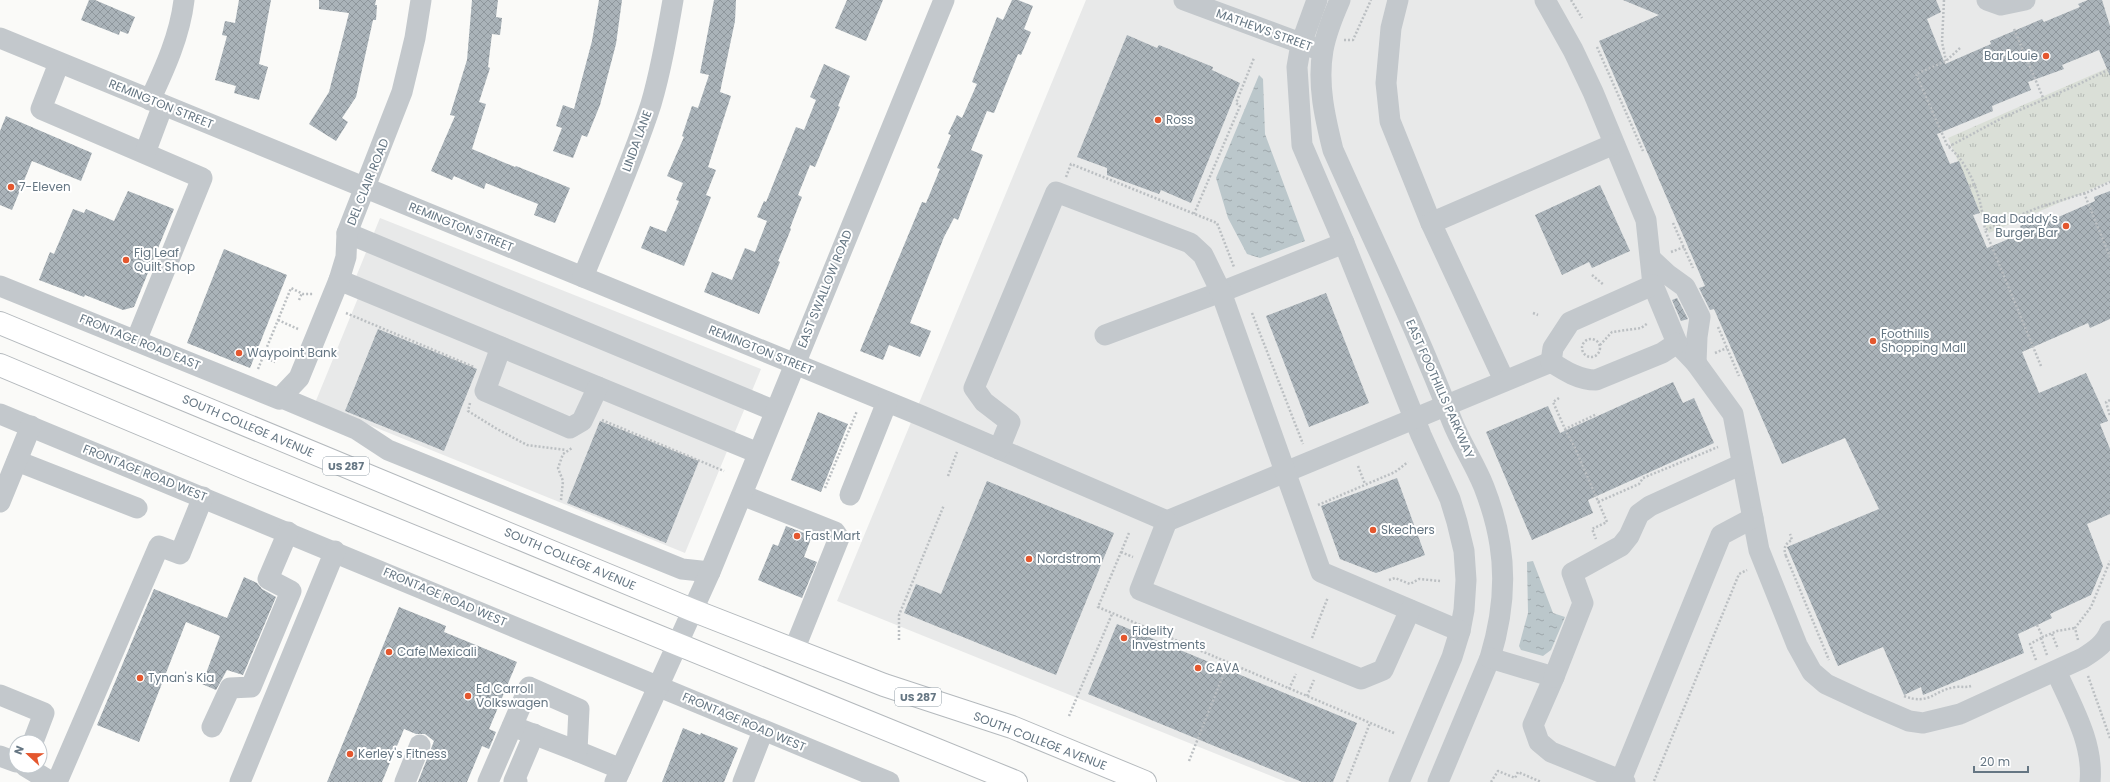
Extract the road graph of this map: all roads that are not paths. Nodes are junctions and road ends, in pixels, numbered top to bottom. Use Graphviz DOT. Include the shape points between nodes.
graph roads {
  1 [pos="184,0"];
  2 [pos="421,0"];
  3 [pos="673,0"];
  4 [pos="944,0"];
  5 [pos="1184,0"];
  6 [pos="1317,0"];
  7 [pos="1340,0"];
  8 [pos="1398,0"];
  9 [pos="1546,0"];
  10 [pos="1987,0"];
  11 [pos="2025,0"];
  12 [pos="1217,6"];
  13 [pos="0,38"];
  14 [pos="1301,44"];
  15 [pos="1323,50"];
  16 [pos="59,63"];
  17 [pos="156,103"];
  18 [pos="1614,144"];
  19 [pos="145,153"];
  20 [pos="366,188"];
  21 [pos="1431,223"];
  22 [pos="347,233"];
  23 [pos="1344,243"];
  24 [pos="1659,257"];
  25 [pos="583,277"];
  26 [pos="339,280"];
  27 [pos="1653,285"];
  28 [pos="0,286"];
  29 [pos="1221,292"];
  30 [pos="0,323"];
  31 [pos="1105,335"];
  32 [pos="136,341"];
  33 [pos="1677,343"];
  34 [pos="501,347"];
  35 [pos="1703,359"];
  36 [pos="1551,362"];
  37 [pos="0,364"];
  38 [pos="794,364"];
  39 [pos="1504,380"];
  40 [pos="598,387"];
  41 [pos="279,398"];
  42 [pos="887,402"];
  43 [pos="1447,405"];
  44 [pos="775,411"];
  45 [pos="0,414"];
  46 [pos="1415,418"];
  47 [pos="31,426"];
  48 [pos="999,449"];
  49 [pos="758,453"];
  50 [pos="17,462"];
  51 [pos="1742,464"];
  52 [pos="1286,472"];
  53 [pos="742,495"];
  54 [pos="850,495"];
  55 [pos="203,497"];
  56 [pos="0,502"];
  57 [pos="137,508"];
  58 [pos="1753,518"];
  59 [pos="1167,520"];
  60 [pos="288,532"];
  61 [pos="336,551"];
  62 [pos="710,572"];
  63 [pos="692,610"];
  64 [pos="1410,610"];
  65 [pos="2110,631"];
  66 [pos="1460,632"];
  67 [pos="677,644"];
  68 [pos="794,650"];
  69 [pos="1490,658"];
  70 [pos="2052,663"];
  71 [pos="1554,677"];
  72 [pos="659,686"];
  73 [pos="0,695"];
  74 [pos="512,726"];
  75 [pos="212,727"];
  76 [pos="763,731"];
  77 [pos="1420,731"];
  78 [pos="36,734"];
  79 [pos="534,734"];
  80 [pos="420,745"];
  81 [pos="578,751"];
  82 [pos="1447,772"];
  83 [pos="38,774"];
  84 [pos="618,776"];
  85 [pos="876,779"];
  86 [pos="749,780"];
  87 [pos="1623,781"];
  88 [pos="51,782"];
  89 [pos="57,782"];
  90 [pos="240,782"];
  91 [pos="405,782"];
  92 [pos="488,782"];
  93 [pos="517,782"];
  94 [pos="1016,782"];
  95 [pos="1145,782"];
  96 [pos="1384,782"];
  97 [pos="1399,782"];
  98 [pos="1438,782"];
  99 [pos="2090,782"];
  1 -- 17 [label="street"];
  2 -- 20 [label="street, DEL CLAIR ROAD" via="402,92"];
  3 -- 25 [label="street, LINDA LANE" via="651,103 636,147"];
  4 -- 38 [label="street, EAST SWALLOW ROAD"];
  5 -- 12 [label="street, MATHEWS STREET"];
  6 -- 14 [label="street"];
  7 -- 15 [label="street, EAST FOOTHILLS PARKWAY"];
  8 -- 21 [label="street" via="1391,28 1386,83 1390,121"];
  9 -- 18 [label="street" via="1573,50"];
  10 -- 11 [label="street" via="2001,5"];
  12 -- 14 [label="street, MATHEWS STREET"];
  13 -- 16 [label="street, REMINGTON STREET"];
  14 -- 15 [label="street, MATHEWS STREET"];
  14 -- 23 [label="street" via="1297,67 1302,145"];
  15 -- 43 [label="street, EAST FOOTHILLS PARKWAY" via="1321,85 1324,115 1333,150"];
  16 -- 17 [label="street, REMINGTON STREET"];
  16 -- 19 [label="street" via="41,108"];
  17 -- 19 [label="street"];
  17 -- 20 [label="street, REMINGTON STREET"];
  18 -- 21 [label="street"];
  18 -- 24 [label="street"];
  19 -- 32 [label="street" via="202,178"];
  20 -- 22 [label="street, DEL CLAIR ROAD"];
  20 -- 25 [label="street, REMINGTON STREET"];
  21 -- 39 [label="street"];
  22 -- 26 [label="street, DEL CLAIR ROAD" via="346,257"];
  22 -- 44 [label="street"];
  23 -- 29 [label="street"];
  23 -- 46 [label="street"];
  24 -- 27 [label="street"];
  24 -- 35 [label="street" via="1667,274 1685,287 1700,318 1697,337"];
  25 -- 38 [label="street, REMINGTON STREET"];
  26 -- 34 [label="street"];
  26 -- 41 [label="street, DEL CLAIR ROAD" via="299,378"];
  27 -- 33 [label="street"];
  27 -- 36 [label="street" via="1570,322 1554,348"];
  28 -- 32 [label="street, FRONTAGE ROAD EAST"];
  29 -- 31 [label="street"];
  29 -- 48 [label="street" via="1203,255 1190,243 1056,192 974,388 984,402 1010,422"];
  29 -- 52 [label="street"];
  30 -- 63 [label="highway, SOUTH COLLEGE AVENUE / US 287"];
  32 -- 41 [label="street, FRONTAGE ROAD EAST"];
  33 -- 35 [label="street"];
  33 -- 36 [label="street" via="1662,353 1596,380 1586,380 1572,375"];
  34 -- 40 [label="street"];
  34 -- 40 [label="street" via="485,391 570,428 582,421"];
  35 -- 51 [label="street" via="1733,414"];
  36 -- 39 [label="street"];
  37 -- 67 [label="highway" via="248,469"];
  38 -- 42 [label="street, REMINGTON STREET"];
  38 -- 44 [label="street, EAST SWALLOW ROAD"];
  39 -- 43 [label="street"];
  40 -- 49 [label="street"];
  41 -- 62 [label="street, FRONTAGE ROAD EAST" via="356,429 388,450 682,569"];
  42 -- 48 [label="street, REMINGTON STREET"];
  42 -- 54 [label="street"];
  43 -- 46 [label="street"];
  43 -- 69 [label="street, EAST FOOTHILLS PARKWAY" via="1484,486 1500,546 1503,580 1500,615"];
  44 -- 49 [label="street, EAST SWALLOW ROAD"];
  45 -- 47 [label="street, FRONTAGE ROAD WEST"];
  46 -- 52 [label="street"];
  46 -- 66 [label="street" via="1450,499 1464,551 1466,580"];
  47 -- 50 [label="street"];
  47 -- 55 [label="street, FRONTAGE ROAD WEST"];
  48 -- 59 [label="street, REMINGTON STREET"];
  49 -- 53 [label="street, EAST SWALLOW ROAD"];
  50 -- 56 [label="street"];
  50 -- 57 [label="street"];
  51 -- 58 [label="street"];
  51 -- 71 [label="street" via="1650,506 1639,514 1629,536 1621,546 1572,573 1583,603"];
  52 -- 59 [label="street"];
  52 -- 64 [label="street" via="1321,572"];
  53 -- 62 [label="street, EAST SWALLOW ROAD"];
  53 -- 68 [label="street" via="835,532 838,538"];
  55 -- 60 [label="street, FRONTAGE ROAD WEST"];
  55 -- 89 [label="street" via="180,554 159,546"];
  58 -- 70 [label="street" via="1764,564 1797,645 1812,672 1826,684 1909,721 1923,723 1960,714"];
  58 -- 87 [label="street" via="1721,535"];
  59 -- 64 [label="street" via="1140,590 1361,679 1383,670"];
  60 -- 61 [label="street, FRONTAGE ROAD WEST"];
  60 -- 75 [label="street" via="268,579 291,591 251,688 230,688"];
  61 -- 72 [label="street, FRONTAGE ROAD WEST"];
  61 -- 90 [label="street"];
  62 -- 63 [label="street, EAST SWALLOW ROAD"];
  63 -- 67 [label="street, EAST SWALLOW ROAD"];
  63 -- 68 [label="highway, SOUTH COLLEGE AVENUE / US 287"];
  64 -- 66 [label="street"];
  65 -- 70 [label="street" via="2107,639 2097,649 2083,658"];
  66 -- 77 [label="street"];
  67 -- 72 [label="street, EAST SWALLOW ROAD"];
  67 -- 94 [label="highway"];
  68 -- 95 [label="highway, SOUTH COLLEGE AVENUE / US 287" via="884,685 1012,728"];
  69 -- 71 [label="street"];
  69 -- 82 [label="street, EAST FOOTHILLS PARKWAY"];
  70 -- 99 [label="street" via="2083,733 2090,756"];
  71 -- 87 [label="street" via="1533,725 1539,742 1551,752"];
  72 -- 76 [label="street, FRONTAGE ROAD WEST"];
  72 -- 84 [label="street, EAST SWALLOW ROAD"];
  73 -- 78 [label="street" via="44,713"];
  74 -- 79 [label="street"];
  74 -- 81 [label="street" via="529,688 579,709"];
  74 -- 92 [label="street"];
  76 -- 85 [label="street, FRONTAGE ROAD WEST"];
  76 -- 86 [label="street"];
  77 -- 96 [label="street" via="1402,748"];
  77 -- 97 [label="street"];
  79 -- 81 [label="street"];
  79 -- 93 [label="street" via="514,781"];
  80 -- 91 [label="street"];
  81 -- 84 [label="street"];
  82 -- 98 [label="street, EAST FOOTHILLS PARKWAY"];
  83 -- 88 [label="street"];
}
